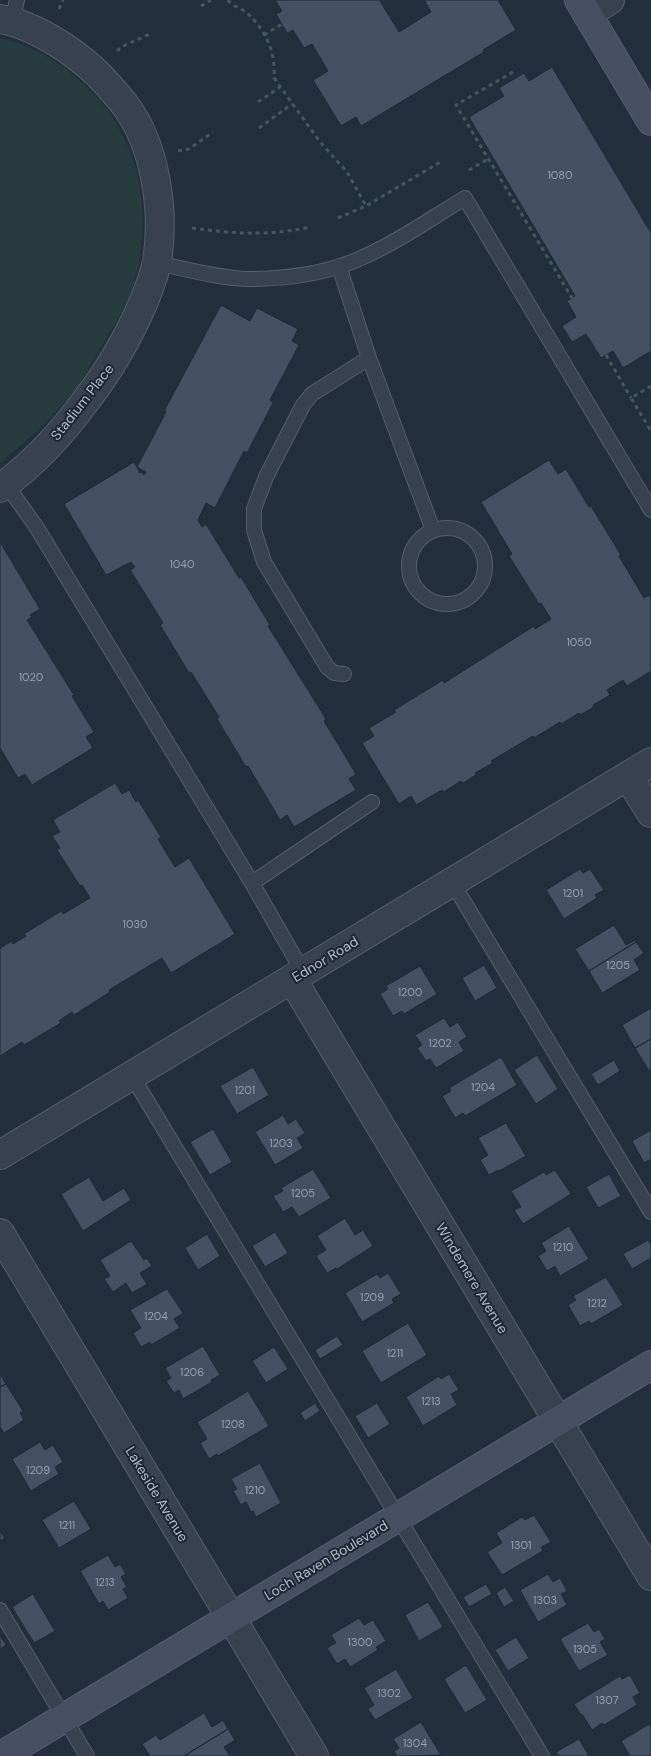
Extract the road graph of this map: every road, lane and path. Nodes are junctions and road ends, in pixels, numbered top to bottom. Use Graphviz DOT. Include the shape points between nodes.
graph roads {
  1 [pos="63,0"];
  2 [pos="211,0"];
  3 [pos="228,0"];
  4 [pos="610,0"];
  5 [pos="200,6"];
  6 [pos="583,7"];
  7 [pos="60,9"];
  8 [pos="10,13"];
  9 [pos="282,24"];
  10 [pos="152,32"];
  11 [pos="264,35"];
  12 [pos="117,51"];
  13 [pos="513,72"];
  14 [pos="280,87"];
  15 [pos="258,102"];
  16 [pos="292,104"];
  17 [pos="651,121"];
  18 [pos="259,128"];
  19 [pos="213,132"];
  20 [pos="178,151"];
  21 [pos="488,159"];
  22 [pos="442,161"];
  23 [pos="469,170"];
  24 [pos="366,206"];
  25 [pos="338,218"];
  26 [pos="311,226"];
  27 [pos="192,228"];
  28 [pos="157,262"];
  29 [pos="340,266"];
  30 [pos="572,298"];
  31 [pos="606,356"];
  32 [pos="369,358"];
  33 [pos="651,386"];
  34 [pos="631,398"];
  35 [pos="651,431"];
  36 [pos="3,486"];
  37 [pos="651,510"];
  38 [pos="433,530"];
  39 [pos="344,674"];
  40 [pos="640,769"];
  41 [pos="372,802"];
  42 [pos="651,813"];
  43 [pos="452,882"];
  44 [pos="252,883"];
  45 [pos="298,975"];
  46 [pos="132,1076"];
  47 [pos="0,1155"];
  48 [pos="651,1212"];
  49 [pos="0,1233"];
  50 [pos="651,1365"];
  51 [pos="558,1421"];
  52 [pos="398,1517"];
  53 [pos="651,1576"];
  54 [pos="0,1610"];
  55 [pos="231,1618"];
  56 [pos="64,1718"];
  57 [pos="0,1756"];
  58 [pos="87,1756"];
  59 [pos="314,1756"];
  60 [pos="542,1756"];
  1 -- 7 [label="path"];
  2 -- 5 [label="path"];
  3 -- 11 [label="path" via="247,13"];
  4 -- 6 [label="street"];
  6 -- 17 [label="main road"];
  8 -- 28 [label="street, Stadium Place" via="73,53 102,78 126,106 142,136 160,204"];
  9 -- 11 [label="path"];
  10 -- 12 [label="path"];
  11 -- 14 [label="path" via="273,57 274,78"];
  13 -- 21 [label="path" via="456,105"];
  14 -- 15 [label="path"];
  14 -- 16 [label="path"];
  16 -- 18 [label="path"];
  16 -- 24 [label="path" via="347,172"];
  19 -- 20 [label="path" via="189,149"];
  21 -- 23 [label="path"];
  21 -- 30 [label="path"];
  22 -- 24 [label="path"];
  24 -- 25 [label="path"];
  26 -- 27 [label="path" via="262,234"];
  28 -- 29 [label="lane" via="220,276 246,278 282,277"];
  28 -- 36 [label="street, Stadium Place" via="134,324 101,381 64,428"];
  29 -- 32 [label="lane"];
  29 -- 37 [label="lane" via="377,250 465,198"];
  31 -- 34 [label="path"];
  32 -- 38 [label="lane"];
  32 -- 39 [label="lane" via="324,385 303,405 266,477 254,509 254,530 264,562 327,667 334,673"];
  33 -- 34 [label="path"];
  34 -- 35 [label="path"];
  36 -- 44 [label="lane" via="37,528"];
  38 -- 38 [label="lane" via="415,546 410,556 412,582 430,600 442,604 455,603 476,591 483,580 484,555 478,544 458,529"];
  40 -- 42 [label="street"];
  40 -- 43 [label="street, Ednor Road"];
  41 -- 44 [label="lane"];
  43 -- 45 [label="street, Ednor Road"];
  43 -- 48 [label="lane"];
  44 -- 45 [label="lane"];
  45 -- 46 [label="street, Ednor Road"];
  45 -- 51 [label="street, Windemere Avenue"];
  46 -- 47 [label="street, Ednor Road"];
  46 -- 52 [label="lane"];
  49 -- 55 [label="street, Lakeside Avenue"];
  50 -- 51 [label="main road, Loch Raven Boulevard"];
  51 -- 52 [label="main road, Loch Raven Boulevard"];
  51 -- 53 [label="street, Windemere Avenue"];
  52 -- 55 [label="main road, Loch Raven Boulevard"];
  52 -- 60 [label="lane"];
  54 -- 56 [label="lane"];
  55 -- 56 [label="main road, Loch Raven Boulevard"];
  55 -- 59 [label="street, Lakeside Avenue"];
  56 -- 57 [label="main road, Loch Raven Boulevard"];
  56 -- 58 [label="lane"];
}
